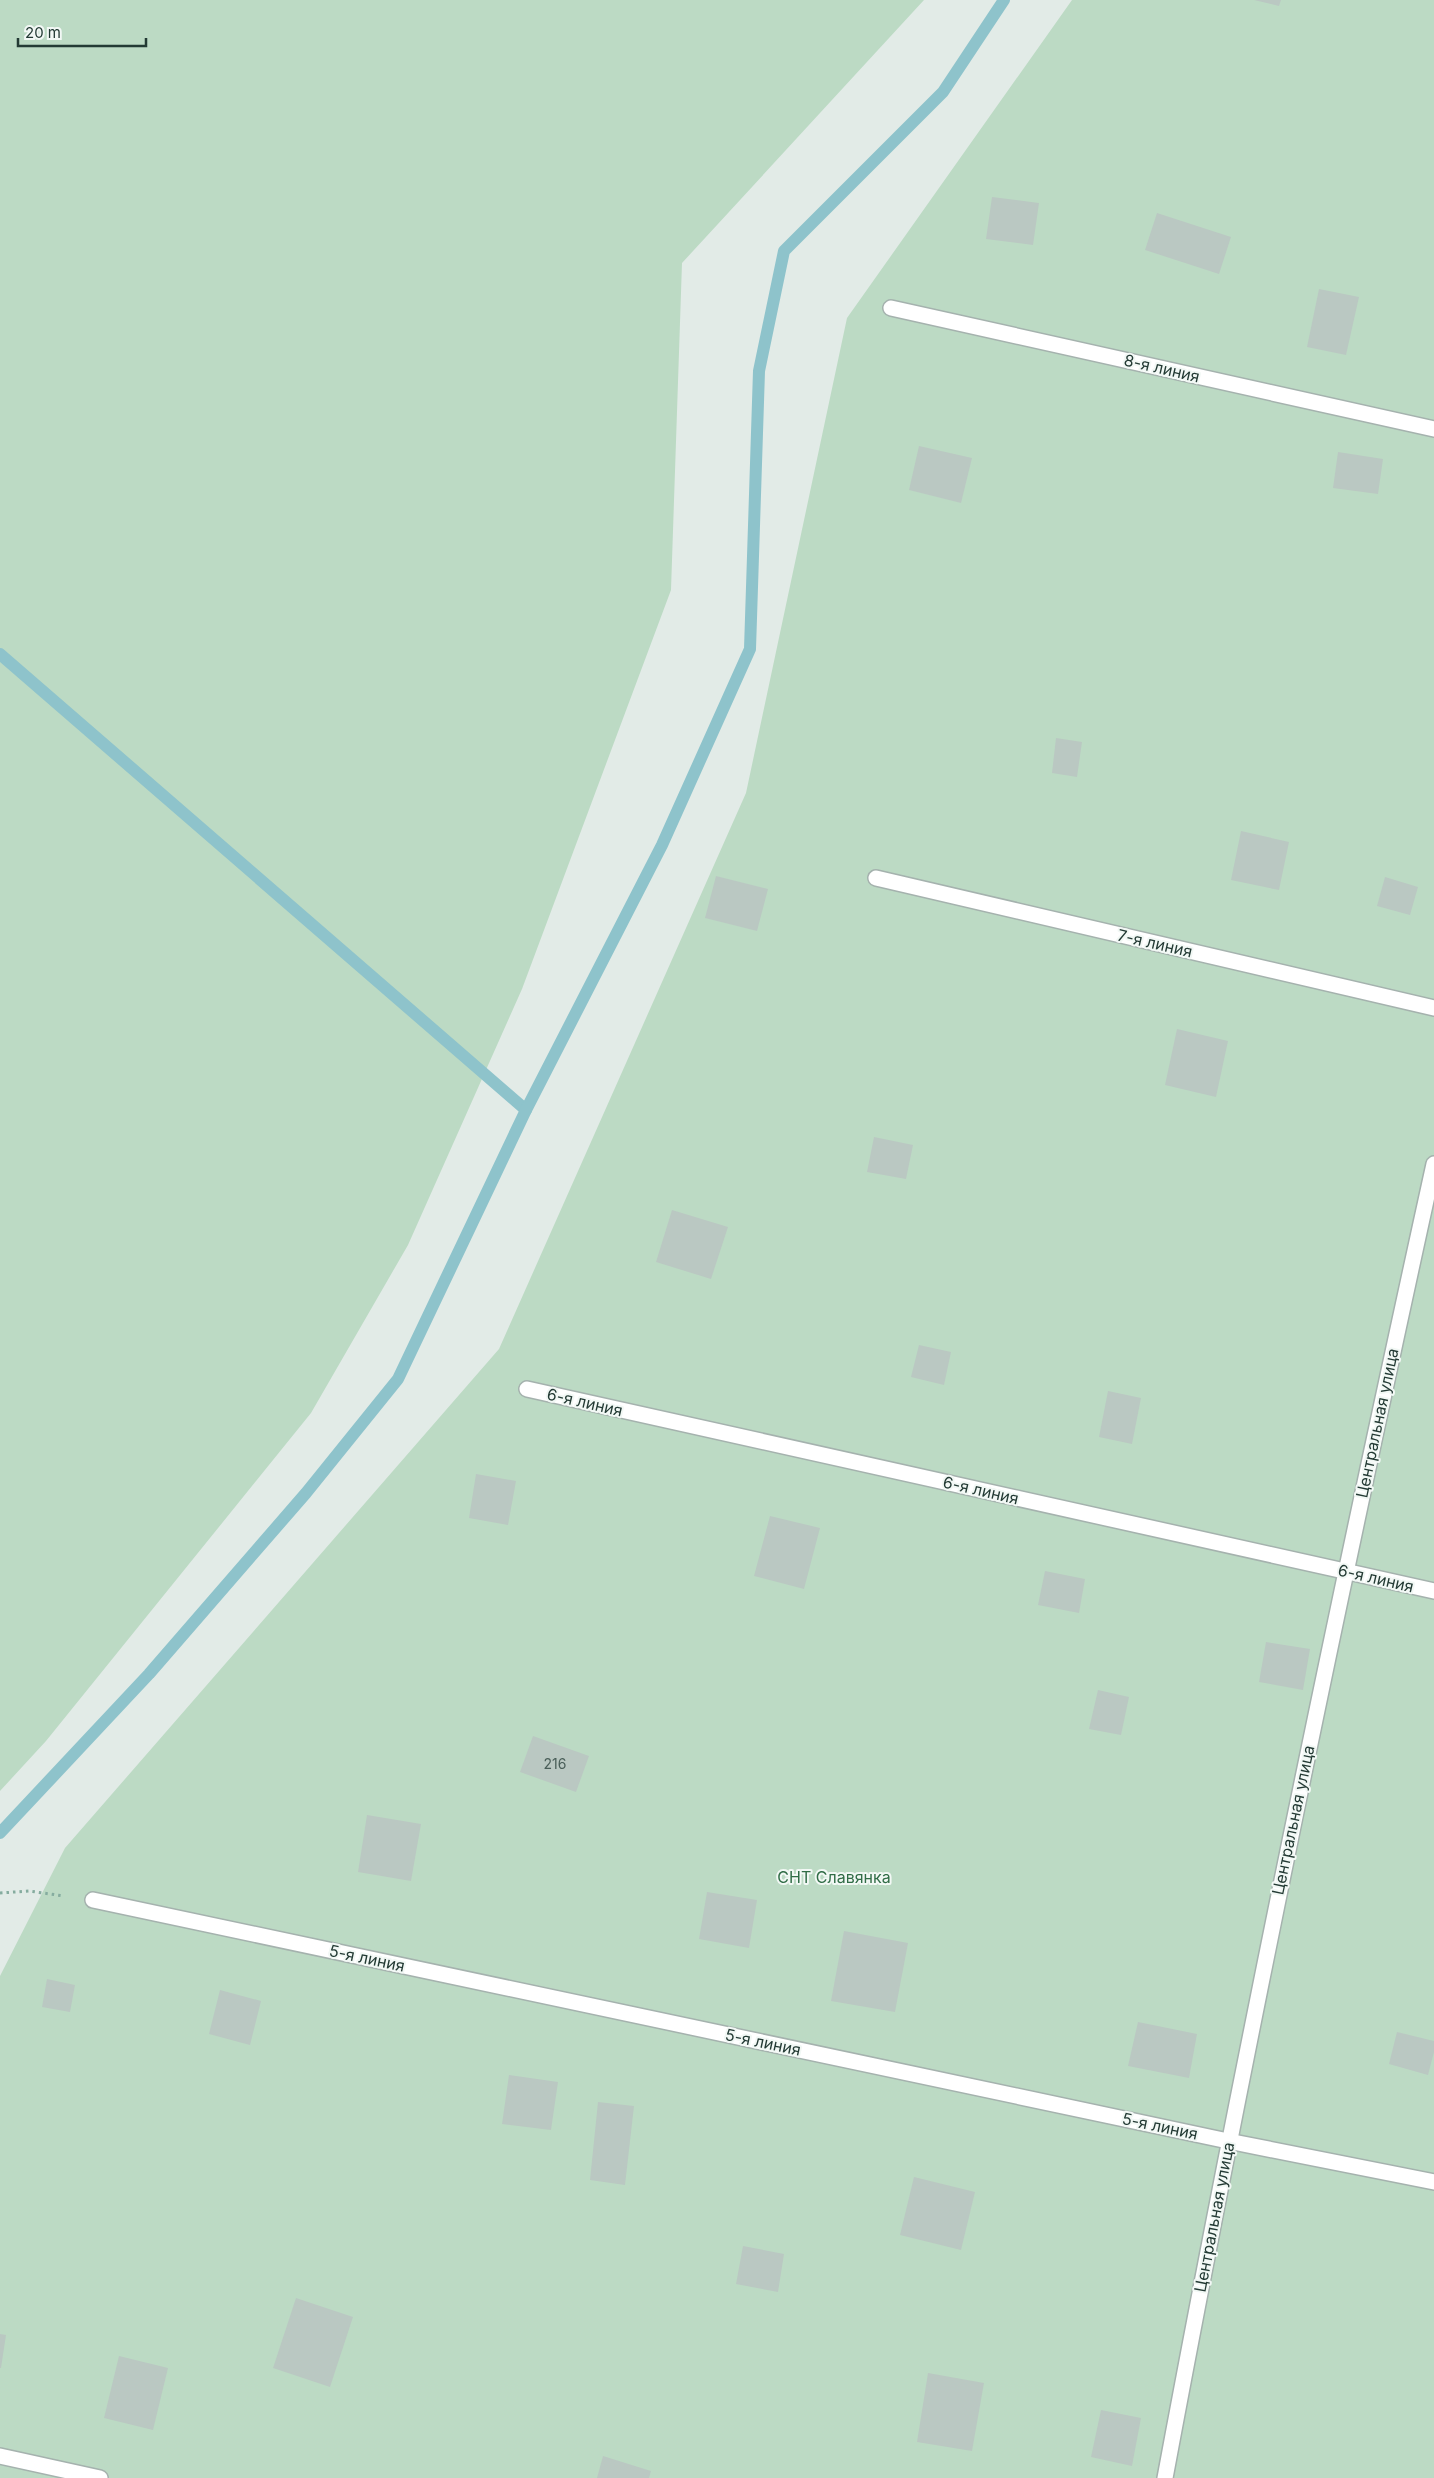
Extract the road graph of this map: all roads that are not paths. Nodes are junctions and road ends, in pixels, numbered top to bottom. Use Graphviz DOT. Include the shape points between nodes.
graph roads {
  1 [pos="891,308"];
  2 [pos="1434,429"];
  3 [pos="876,878"];
  4 [pos="1434,1008"];
  5 [pos="1434,1164"];
  6 [pos="527,1389"];
  7 [pos="1344,1571"];
  8 [pos="1434,1591"];
  9 [pos="93,1900"];
  10 [pos="1228,2140"];
  11 [pos="1434,2182"];
  12 [pos="0,2456"];
  13 [pos="100,2478"];
  14 [pos="1165,2478"];
  1 -- 2 [label="street, 8-я линия"];
  3 -- 4 [label="street, 7-я линия"];
  5 -- 7 [label="street, Центральная улица"];
  6 -- 7 [label="street, 6-я линия"];
  7 -- 8 [label="street, 6-я линия"];
  7 -- 10 [label="street, Центральная улица"];
  9 -- 10 [label="street, 5-я линия"];
  10 -- 11 [label="street, 5-я линия"];
  10 -- 14 [label="street, Центральная улица"];
  12 -- 13 [label="street"];
}
